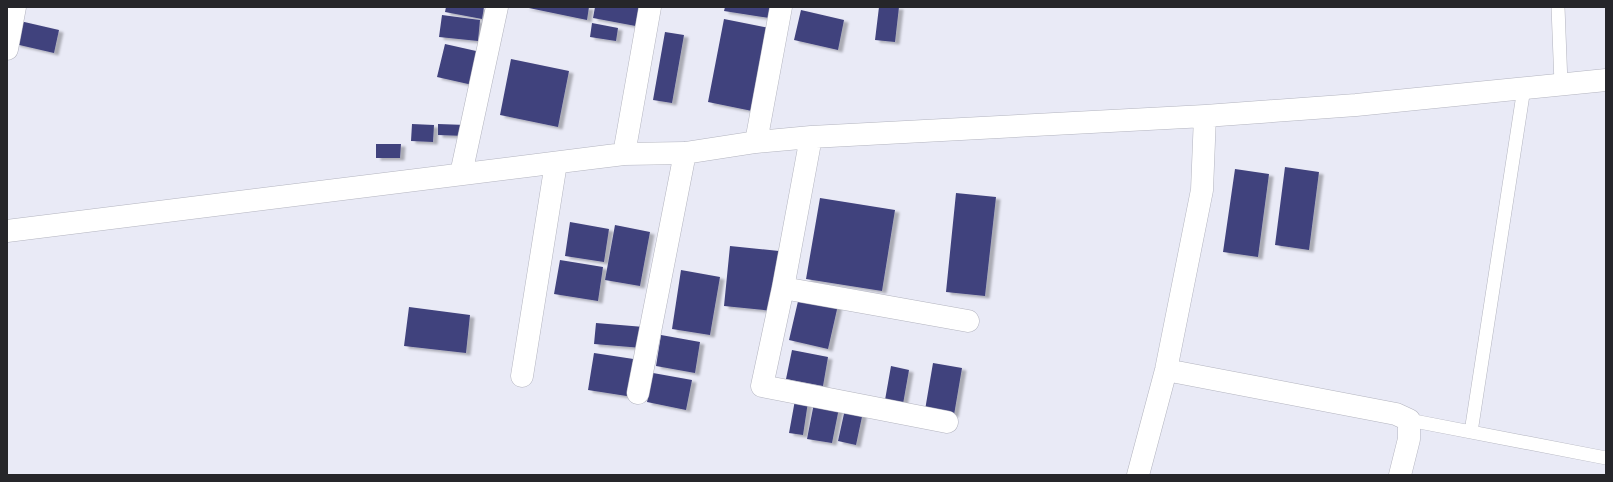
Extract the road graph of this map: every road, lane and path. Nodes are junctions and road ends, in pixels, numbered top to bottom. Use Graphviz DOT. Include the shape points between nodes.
graph roads {
  1 [pos="15,7"];
  2 [pos="497,7"];
  3 [pos="650,7"];
  4 [pos="781,7"];
  5 [pos="1558,7"];
  6 [pos="8,42"];
  7 [pos="1606,80"];
  8 [pos="1561,84"];
  9 [pos="1524,88"];
  10 [pos="1205,116"];
  11 [pos="811,138"];
  12 [pos="756,142"];
  13 [pos="685,153"];
  14 [pos="624,154"];
  15 [pos="556,163"];
  16 [pos="461,174"];
  17 [pos="7,231"];
  18 [pos="783,288"];
  19 [pos="968,321"];
  20 [pos="1166,370"];
  21 [pos="522,376"];
  22 [pos="638,394"];
  23 [pos="1409,420"];
  24 [pos="948,422"];
  25 [pos="1471,432"];
  26 [pos="1606,458"];
  27 [pos="1138,475"];
  28 [pos="1400,475"];
  1 -- 6 [label="street"];
  2 -- 16 [label="street"];
  3 -- 14 [label="street"];
  4 -- 12 [label="street"];
  5 -- 8 [label="lane"];
  7 -- 8 [label="street"];
  8 -- 9 [label="street"];
  9 -- 10 [label="street" via="1356,105"];
  9 -- 25 [label="lane"];
  10 -- 11 [label="street"];
  10 -- 20 [label="street" via="1202,190"];
  11 -- 12 [label="street"];
  11 -- 18 [label="street"];
  12 -- 13 [label="street"];
  13 -- 14 [label="street"];
  13 -- 22 [label="street"];
  14 -- 15 [label="street"];
  15 -- 16 [label="street"];
  15 -- 21 [label="street"];
  16 -- 17 [label="street"];
  18 -- 19 [label="street"];
  18 -- 24 [label="street" via="762,386"];
  20 -- 23 [label="street" via="1396,414"];
  20 -- 27 [label="street"];
  23 -- 25 [label="lane"];
  23 -- 28 [label="street" via="1409,439"];
  25 -- 26 [label="lane"];
}
